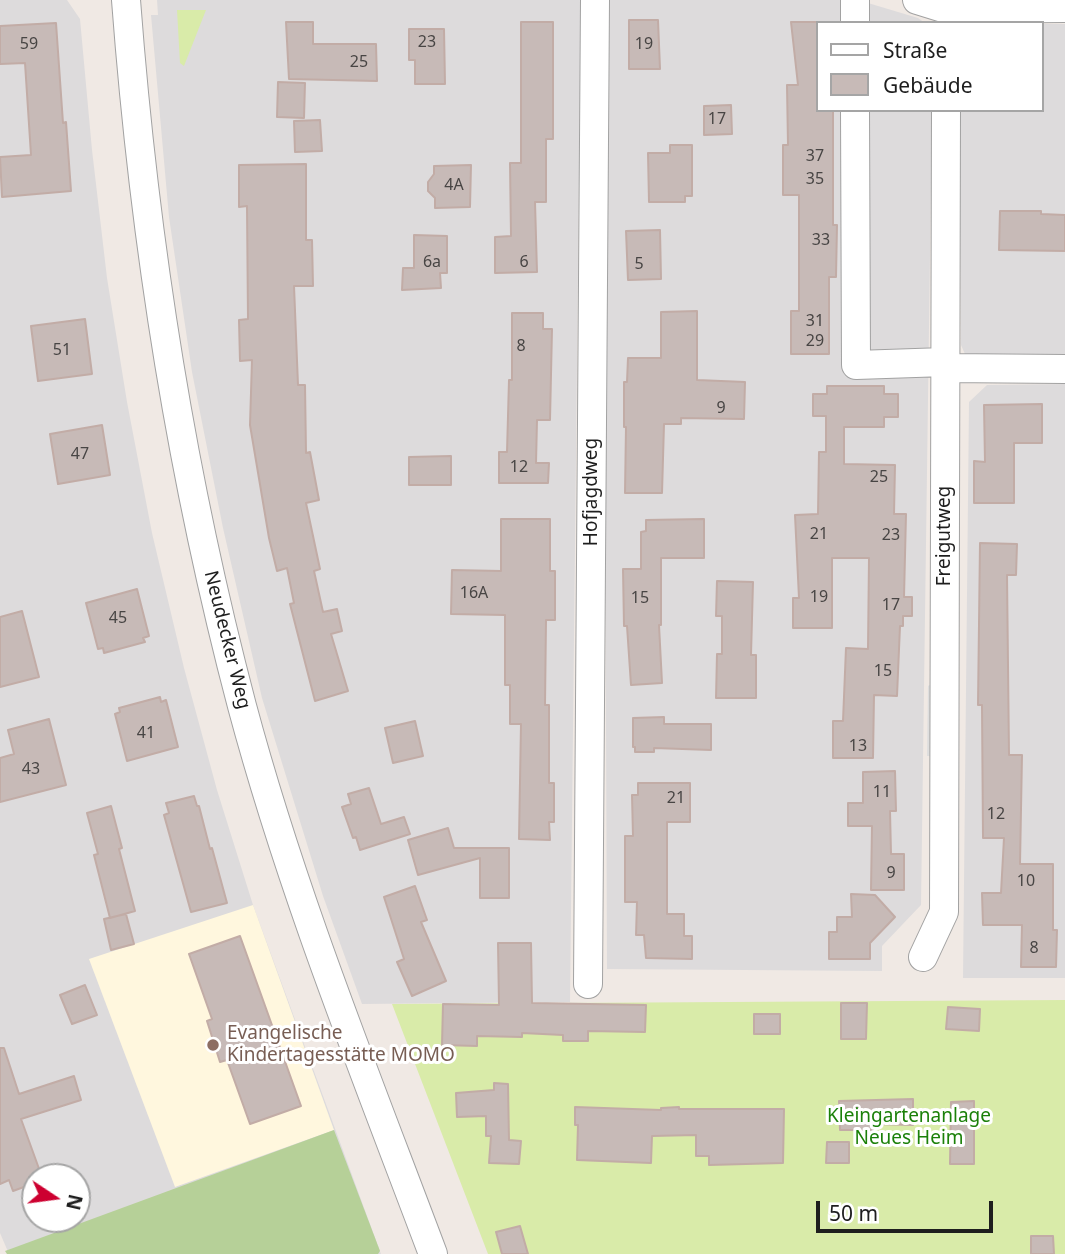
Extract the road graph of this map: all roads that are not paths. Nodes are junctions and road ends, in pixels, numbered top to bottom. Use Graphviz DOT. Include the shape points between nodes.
graph roads {
  1 [pos="126,0"];
  2 [pos="595,0"];
  3 [pos="855,0"];
  4 [pos="917,0"];
  5 [pos="1065,8"];
  6 [pos="946,10"];
  7 [pos="855,21"];
  8 [pos="855,112"];
  9 [pos="946,112"];
  10 [pos="945,365"];
  11 [pos="1065,369"];
  12 [pos="923,957"];
  13 [pos="588,984"];
  14 [pos="433,1254"];
  1 -- 14 [label="street, Neudecker Weg" via="138,142 171,382 243,707 294,876"];
  2 -- 13 [label="street, Hofjagdweg"];
  3 -- 7 [label="street"];
  4 -- 6 [label="street"];
  5 -- 6 [label="street"];
  8 -- 10 [label="street" via="856,365"];
  9 -- 10 [label="street, Freigutweg"];
  10 -- 11 [label="street"];
  10 -- 12 [label="street, Freigutweg" via="944,912"];
}
